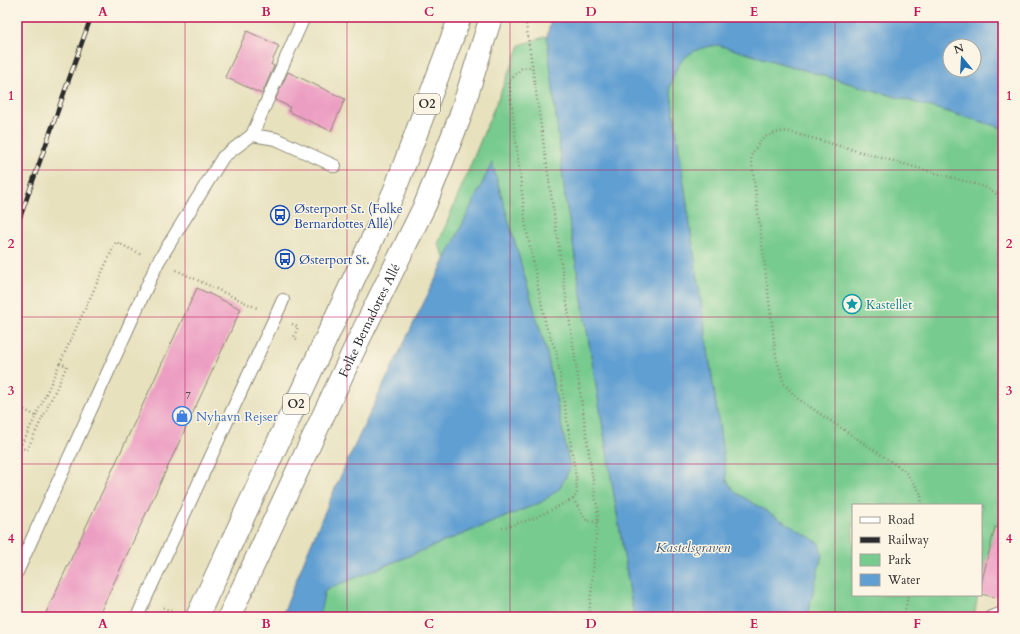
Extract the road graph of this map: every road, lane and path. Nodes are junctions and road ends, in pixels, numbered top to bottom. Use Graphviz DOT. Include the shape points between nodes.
graph roads {
  1 [pos="304,17"];
  2 [pos="460,17"];
  3 [pos="491,17"];
  4 [pos="529,17"];
  5 [pos="514,20"];
  6 [pos="526,24"];
  7 [pos="533,67"];
  8 [pos="252,134"];
  9 [pos="335,166"];
  10 [pos="1003,198"];
  11 [pos="283,300"];
  12 [pos="298,327"];
  13 [pos="298,340"];
  14 [pos="60,363"];
  15 [pos="17,406"];
  16 [pos="36,416"];
  17 [pos="25,436"];
  18 [pos="573,499"];
  19 [pos="922,504"];
  20 [pos="598,522"];
  21 [pos="502,528"];
  22 [pos="17,572"];
  23 [pos="908,596"];
  24 [pos="1003,613"];
  25 [pos="137,617"];
  26 [pos="197,617"];
  27 [pos="229,617"];
  28 [pos="589,617"];
  29 [pos="904,617"];
  30 [pos="991,617"];
  1 -- 8 [label="lane"];
  2 -- 26 [label="main road, O2" via="394,192"];
  3 -- 27 [label="main road, Folke Bernadottes Allé / O2" via="460,117 425,205"];
  4 -- 6 [label="path"];
  5 -- 6 [label="path"];
  6 -- 7 [label="path"];
  7 -- 18 [label="path" via="522,68 509,81 526,227 546,326 556,351 575,469 577,494"];
  7 -- 20 [label="path"];
  8 -- 9 [label="lane" via="276,139"];
  8 -- 22 [label="lane" via="223,156 158,262"];
  10 -- 19 [label="path" via="985,187 787,131 770,133 758,142 751,156 776,356 784,384 798,399 905,471 921,494"];
  11 -- 25 [label="lane"];
  12 -- 13 [label="path" via="294,337"];
  14 -- 16 [label="path"];
  15 -- 16 [label="path"];
  16 -- 17 [label="path"];
  18 -- 20 [label="path" via="587,521"];
  18 -- 21 [label="path" via="535,518"];
  20 -- 28 [label="path"];
  23 -- 29 [label="path"];
  24 -- 30 [label="lane"];
}
